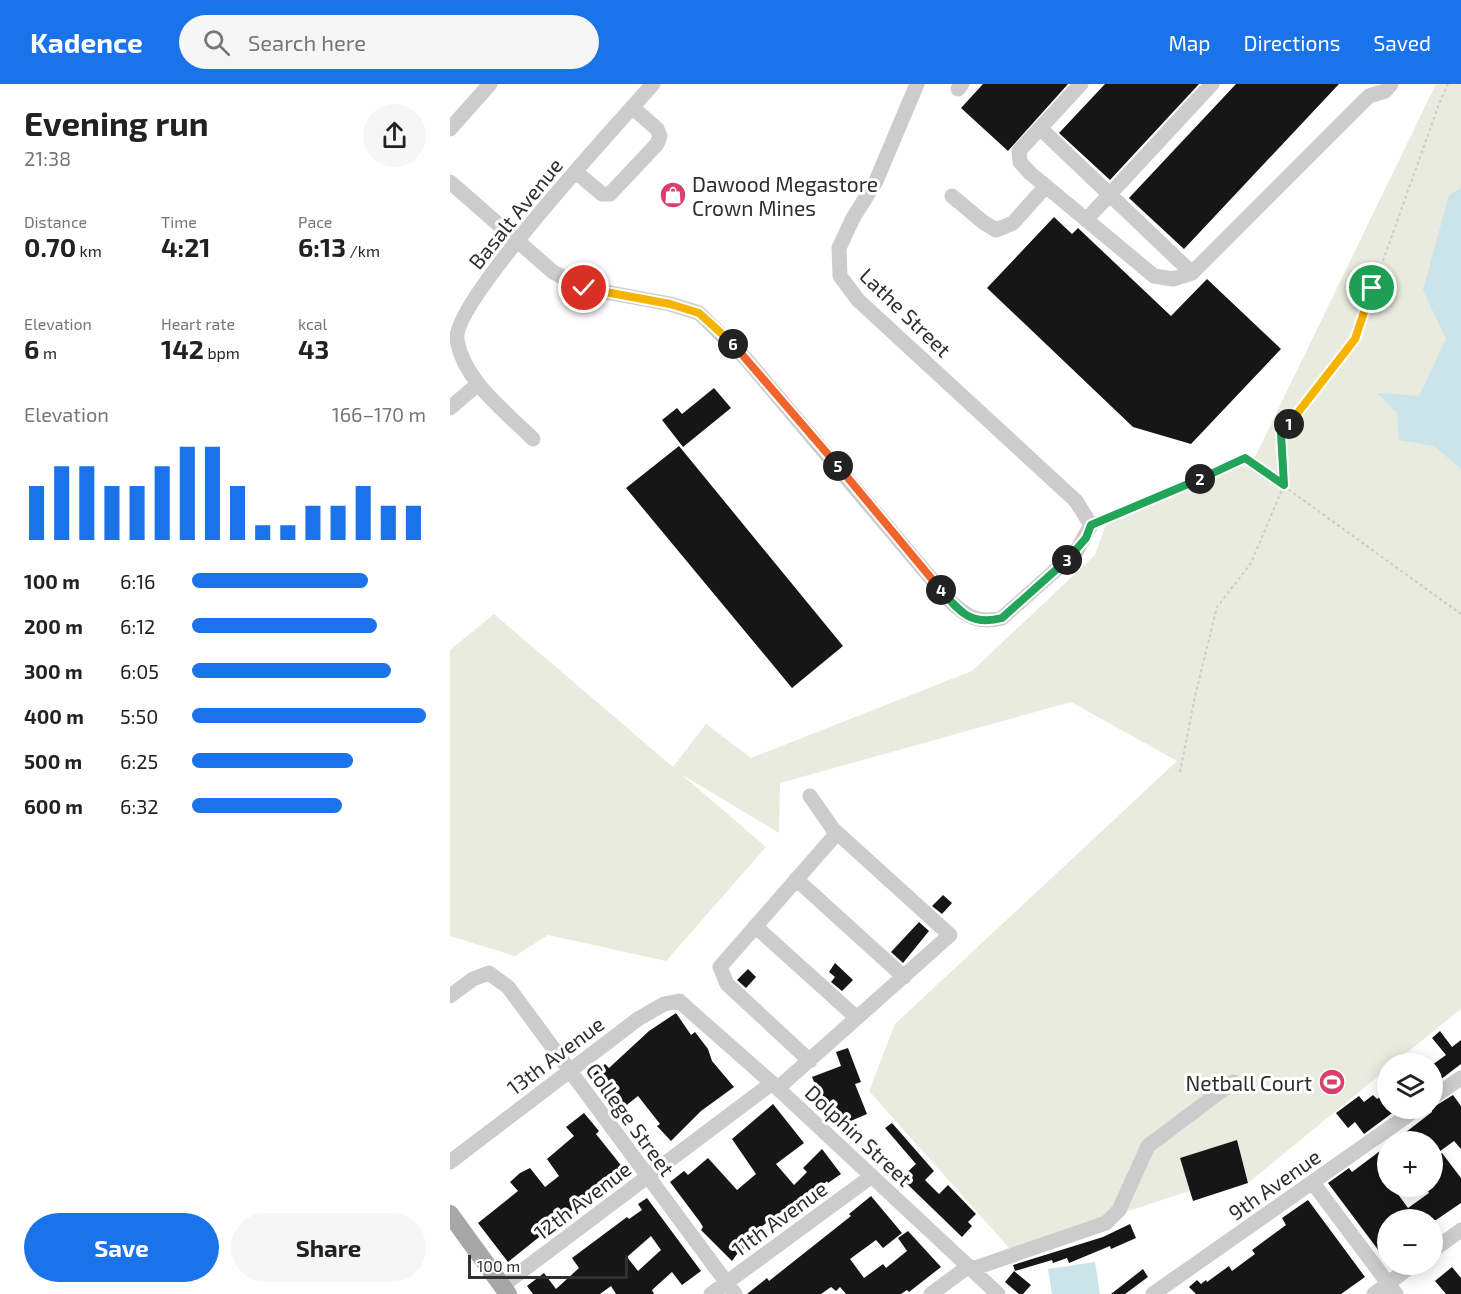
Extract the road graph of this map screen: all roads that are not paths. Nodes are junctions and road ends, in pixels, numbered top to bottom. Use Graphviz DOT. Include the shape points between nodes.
graph roads {
  1 [pos="490,84"];
  2 [pos="653,84"];
  3 [pos="917,84"];
  4 [pos="1081,84"];
  5 [pos="1212,84"];
  6 [pos="1378,88"];
  7 [pos="632,107"];
  8 [pos="450,129"];
  9 [pos="1041,129"];
  10 [pos="576,172"];
  11 [pos="450,183"];
  12 [pos="1046,186"];
  13 [pos="1110,195"];
  14 [pos="952,196"];
  15 [pos="1086,220"];
  16 [pos="518,241"];
  17 [pos="1192,273"];
  18 [pos="478,384"];
  19 [pos="450,408"];
  20 [pos="533,440"];
  21 [pos="810,796"];
  22 [pos="837,833"];
  23 [pos="796,879"];
  24 [pos="755,926"];
  25 [pos="904,977"];
  26 [pos="450,996"];
  27 [pos="690,1009"];
  28 [pos="857,1018"];
  29 [pos="810,1060"];
  30 [pos="570,1070"];
  31 [pos="1461,1078"];
  32 [pos="1233,1082"];
  33 [pos="775,1086"];
  34 [pos="1443,1090"];
  35 [pos="1403,1119"];
  36 [pos="450,1162"];
  37 [pos="648,1176"];
  38 [pos="872,1176"];
  39 [pos="1313,1183"];
  40 [pos="450,1214"];
  41 [pos="1461,1230"];
  42 [pos="1443,1243"];
  43 [pos="970,1268"];
  44 [pos="1404,1275"];
  45 [pos="730,1288"];
  46 [pos="1172,1288"];
  47 [pos="1392,1289"];
  48 [pos="505,1290"];
  49 [pos="711,1294"];
  50 [pos="931,1294"];
  51 [pos="998,1294"];
  52 [pos="1153,1294"];
  53 [pos="1374,1294"];
  1 -- 8 [label="street"];
  2 -- 7 [label="street, Basalt Avenue"];
  3 -- 16 [label="street, Lathe Street" via="876,181 844,234 839,248 840,276 858,300 1076,501 1091,525 1076,552 1002,618 977,621 962,613 711,323 688,309 571,283"];
  4 -- 9 [label="street"];
  5 -- 13 [label="street"];
  6 -- 17 [label="street"];
  7 -- 10 [label="street, Basalt Avenue"];
  7 -- 10 [label="street" via="657,129 657,144 610,194 602,194"];
  9 -- 12 [label="street" via="1019,151 1020,162"];
  9 -- 13 [label="street"];
  10 -- 16 [label="street, Basalt Avenue"];
  11 -- 16 [label="street"];
  12 -- 14 [label="street" via="1013,223 996,230"];
  12 -- 15 [label="street"];
  13 -- 15 [label="street"];
  13 -- 17 [label="street"];
  15 -- 17 [label="street" via="1154,276 1173,279"];
  16 -- 18 [label="street, Basalt Avenue" via="470,303 458,328 461,357"];
  18 -- 19 [label="street"];
  18 -- 20 [label="street, Basalt Avenue"];
  21 -- 22 [label="street"];
  22 -- 23 [label="street"];
  22 -- 25 [label="street, 12th Avenue" via="950,935"];
  23 -- 24 [label="street"];
  23 -- 25 [label="street"];
  24 -- 28 [label="street"];
  24 -- 29 [label="street" via="723,962 723,978"];
  25 -- 28 [label="street, 12th Avenue"];
  26 -- 30 [label="street, College Street" via="489,973 513,993"];
  27 -- 30 [label="street, 13th Avenue" via="679,1001 664,1004"];
  27 -- 33 [label="street, Dolphin Street"];
  28 -- 29 [label="street, 12th Avenue"];
  29 -- 33 [label="street, 12th Avenue"];
  30 -- 36 [label="street, 13th Avenue"];
  30 -- 37 [label="street, College Street"];
  31 -- 34 [label="street"];
  32 -- 43 [label="street" via="1148,1146 1119,1210 1106,1223"];
  33 -- 37 [label="street, 12th Avenue"];
  33 -- 38 [label="street, Dolphin Street"];
  35 -- 39 [label="street, 9th Avenue"];
  37 -- 45 [label="street, College Street"];
  37 -- 48 [label="street, 12th Avenue"];
  38 -- 43 [label="street, Dolphin Street"];
  38 -- 45 [label="street, 11th Avenue"];
  39 -- 46 [label="street, 9th Avenue"];
  39 -- 47 [label="street"];
  40 -- 48 [label="main road"];
  41 -- 42 [label="street"];
  43 -- 50 [label="street"];
  43 -- 51 [label="street, Dolphin Street"];
  44 -- 47 [label="street"];
  45 -- 49 [label="street, 11th Avenue"];
  46 -- 52 [label="street, 9th Avenue"];
  47 -- 53 [label="street"];
}
